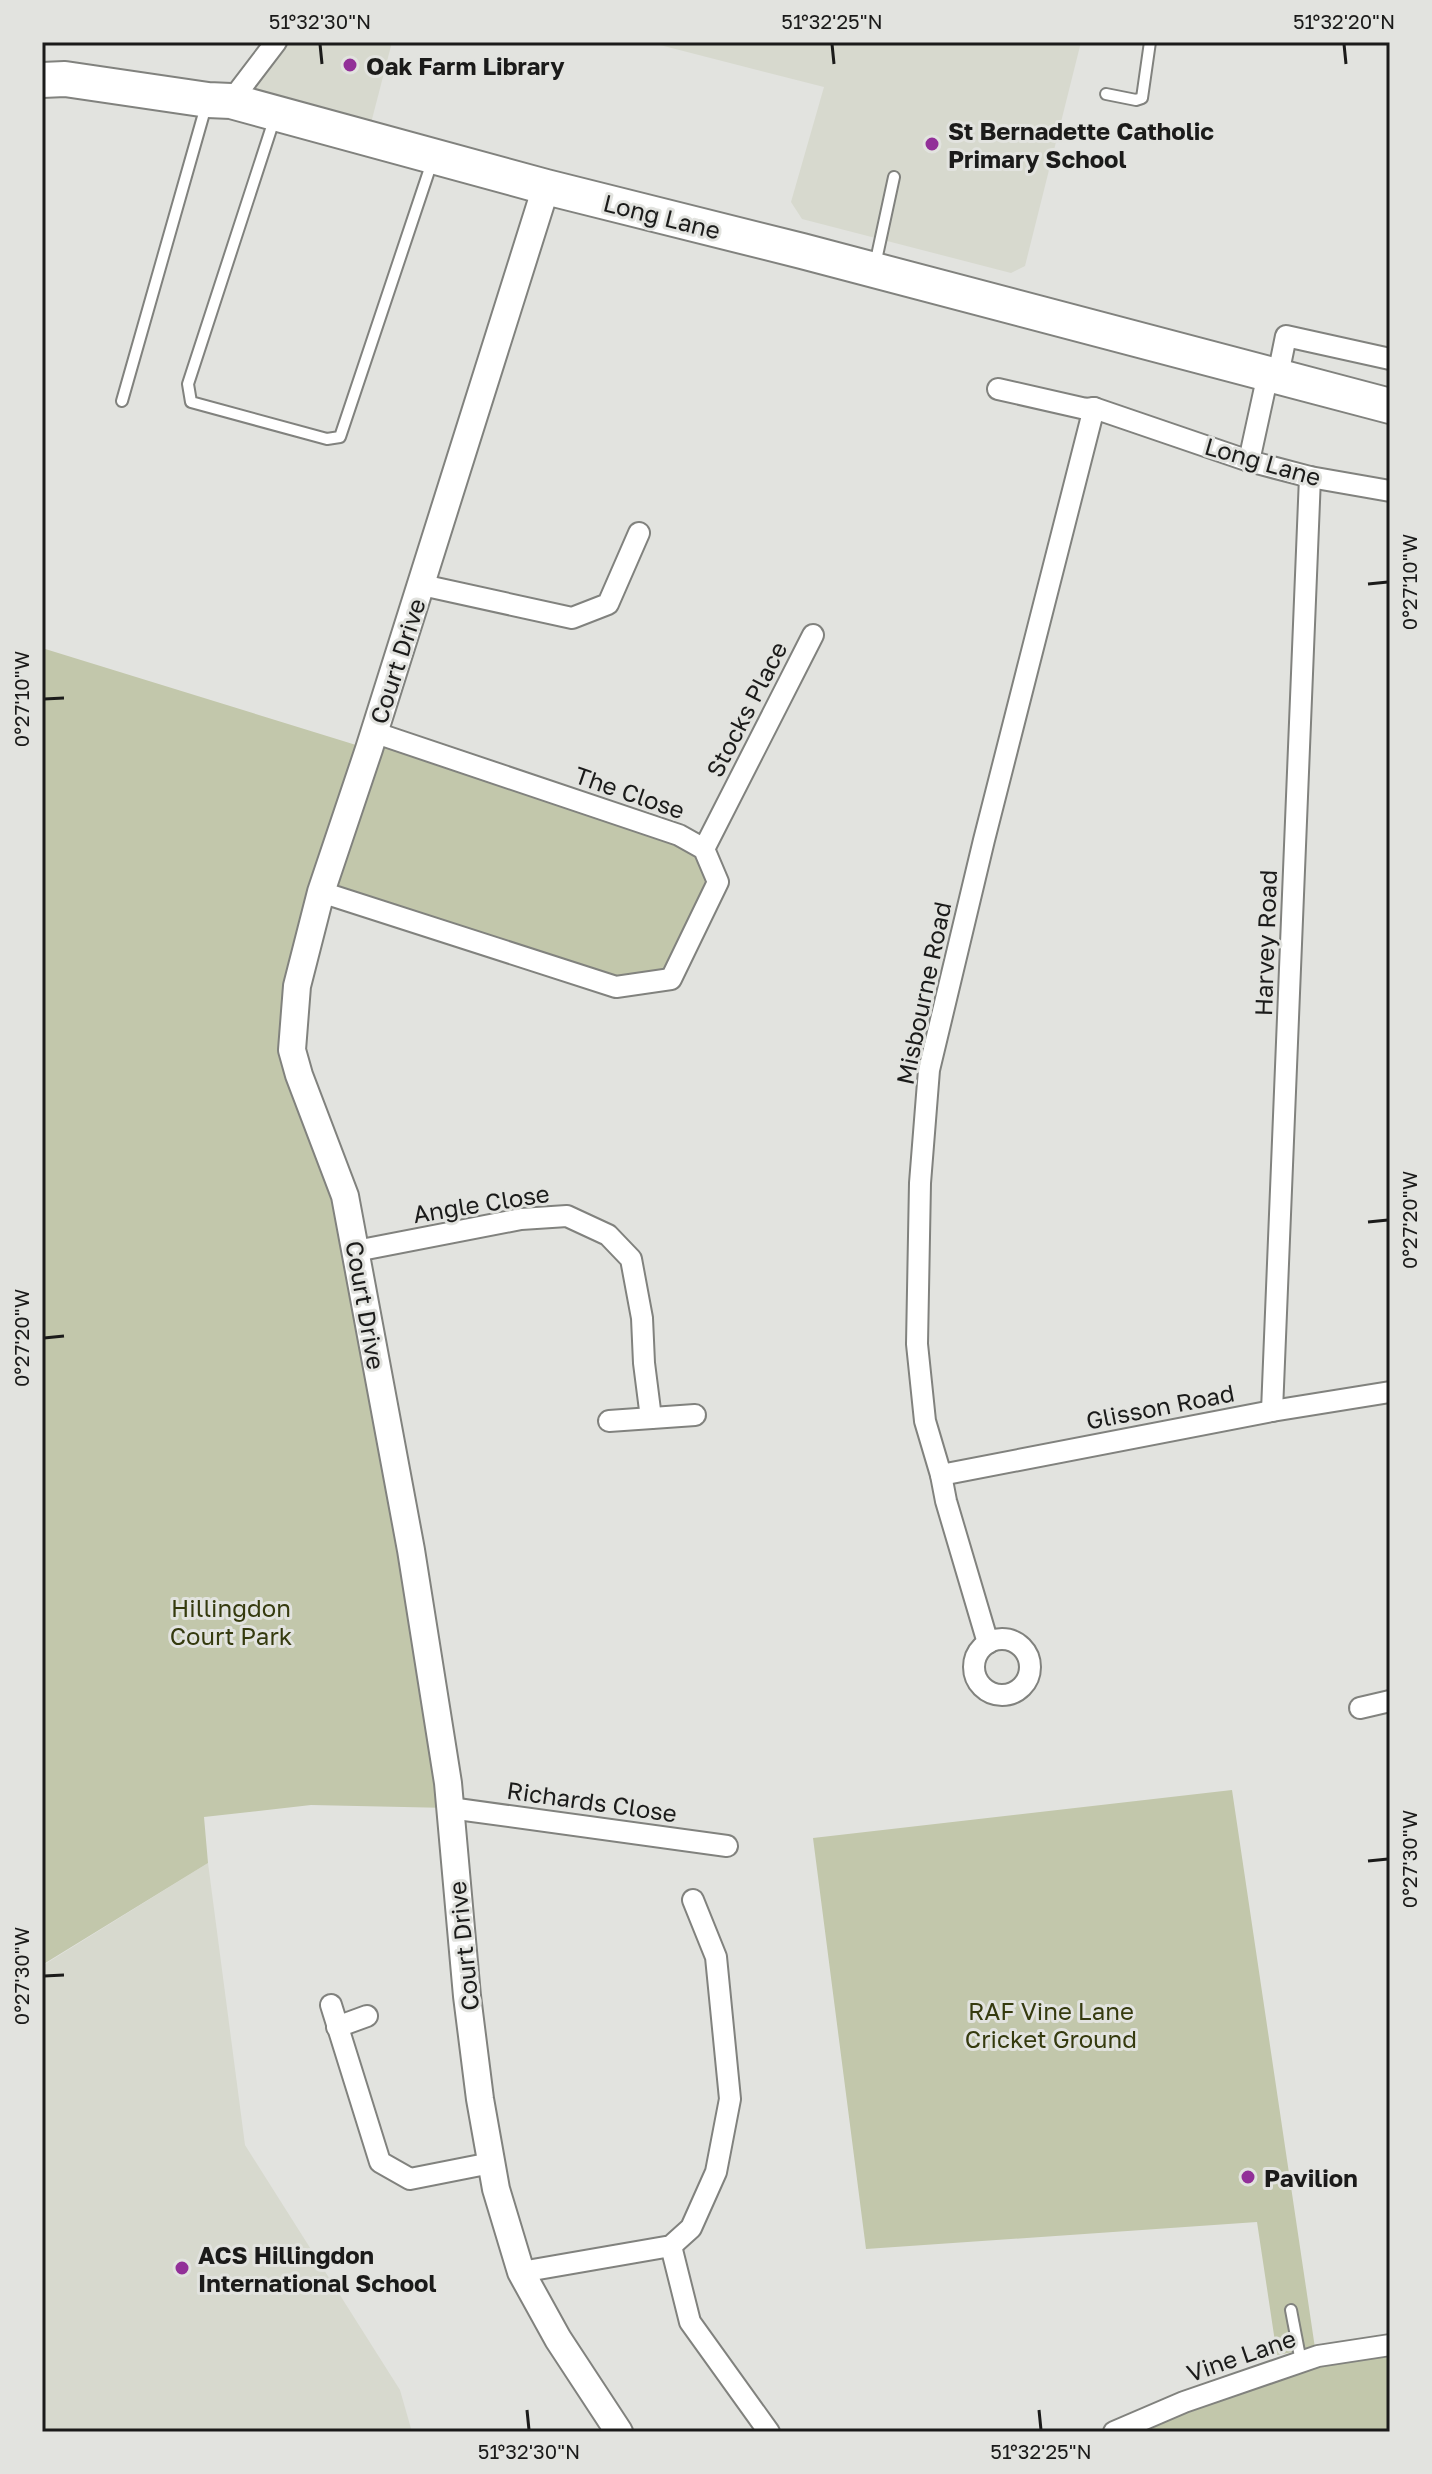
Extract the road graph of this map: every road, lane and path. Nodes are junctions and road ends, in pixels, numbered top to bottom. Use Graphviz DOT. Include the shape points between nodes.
graph roads {
  1 [pos="276,42"];
  2 [pos="1150,42"];
  3 [pos="42,80"];
  4 [pos="1106,94"];
  5 [pos="220,100"];
  6 [pos="276,114"];
  7 [pos="434,157"];
  8 [pos="894,177"];
  9 [pos="546,187"];
  10 [pos="874,270"];
  11 [pos="1390,359"];
  12 [pos="1273,374"];
  13 [pos="998,389"];
  14 [pos="122,401"];
  15 [pos="1390,406"];
  16 [pos="1094,408"];
  17 [pos="1249,461"];
  18 [pos="1310,477"];
  19 [pos="1390,491"];
  20 [pos="639,533"];
  21 [pos="422,585"];
  22 [pos="813,635"];
  23 [pos="373,732"];
  24 [pos="704,849"];
  25 [pos="321,892"];
  26 [pos="356,1251"];
  27 [pos="1390,1392"];
  28 [pos="1272,1411"];
  29 [pos="695,1415"];
  30 [pos="651,1418"];
  31 [pos="609,1421"];
  32 [pos="941,1475"];
  33 [pos="988,1643"];
  34 [pos="1390,1701"];
  35 [pos="1360,1708"];
  36 [pos="450,1808"];
  37 [pos="727,1846"];
  38 [pos="693,1900"];
  39 [pos="331,2005"];
  40 [pos="367,2016"];
  41 [pos="337,2027"];
  42 [pos="491,2163"];
  43 [pos="671,2246"];
  44 [pos="521,2272"];
  45 [pos="1291,2310"];
  46 [pos="1390,2345"];
  47 [pos="1301,2362"];
  48 [pos="619,2432"];
  49 [pos="769,2432"];
  50 [pos="1114,2432"];
  1 -- 5 [label="street"];
  2 -- 4 [label="lane" via="1142,98"];
  3 -- 5 [label="main road, Long Lane"];
  5 -- 6 [label="main road, Long Lane"];
  5 -- 14 [label="lane"];
  6 -- 7 [label="main road, Long Lane"];
  6 -- 7 [label="lane" via="188,384 191,402 327,439 340,437"];
  7 -- 9 [label="main road, Long Lane"];
  8 -- 10 [label="lane"];
  9 -- 10 [label="main road, Long Lane"];
  9 -- 21 [label="street, Court Drive"];
  10 -- 12 [label="main road, Long Lane"];
  11 -- 12 [label="street" via="1286,336"];
  12 -- 15 [label="main road, Long Lane"];
  12 -- 17 [label="street"];
  13 -- 16 [label="street, Long Lane"];
  16 -- 17 [label="street, Long Lane"];
  16 -- 32 [label="street, Misbourne Road" via="929,1070 920,1183 917,1344 925,1421"];
  17 -- 18 [label="street, Long Lane"];
  18 -- 19 [label="street, Long Lane"];
  18 -- 28 [label="street, Harvey Road"];
  20 -- 21 [label="street" via="608,604 572,618"];
  21 -- 23 [label="street, Court Drive"];
  22 -- 24 [label="street, Stocks Place"];
  23 -- 24 [label="street, The Close" via="679,835"];
  23 -- 25 [label="street, Court Drive"];
  24 -- 25 [label="street, The Close" via="718,882 671,979 616,987"];
  25 -- 26 [label="street, Court Drive" via="297,986 292,1050 345,1196"];
  26 -- 30 [label="street, Angle Close" via="521,1219 567,1216 608,1235 631,1259"];
  26 -- 36 [label="street, Court Drive" via="414,1565"];
  27 -- 28 [label="street, Glisson Road"];
  28 -- 32 [label="street, Glisson Road"];
  29 -- 30 [label="street"];
  30 -- 31 [label="street"];
  32 -- 33 [label="street, Misbourne Road"];
  34 -- 35 [label="street"];
  36 -- 37 [label="street, Richards Close"];
  36 -- 42 [label="street, Court Drive" via="467,1996"];
  38 -- 43 [label="street" via="716,1957 730,2099 716,2172 691,2228"];
  39 -- 41 [label="street"];
  40 -- 41 [label="street"];
  41 -- 42 [label="street" via="380,2162 410,2179"];
  42 -- 44 [label="street, Court Drive"];
  43 -- 44 [label="street"];
  43 -- 49 [label="street" via="690,2322"];
  44 -- 48 [label="street, Court Drive"];
  45 -- 47 [label="lane"];
  46 -- 47 [label="street, Vine Lane"];
  47 -- 50 [label="street, Vine Lane"];
}
